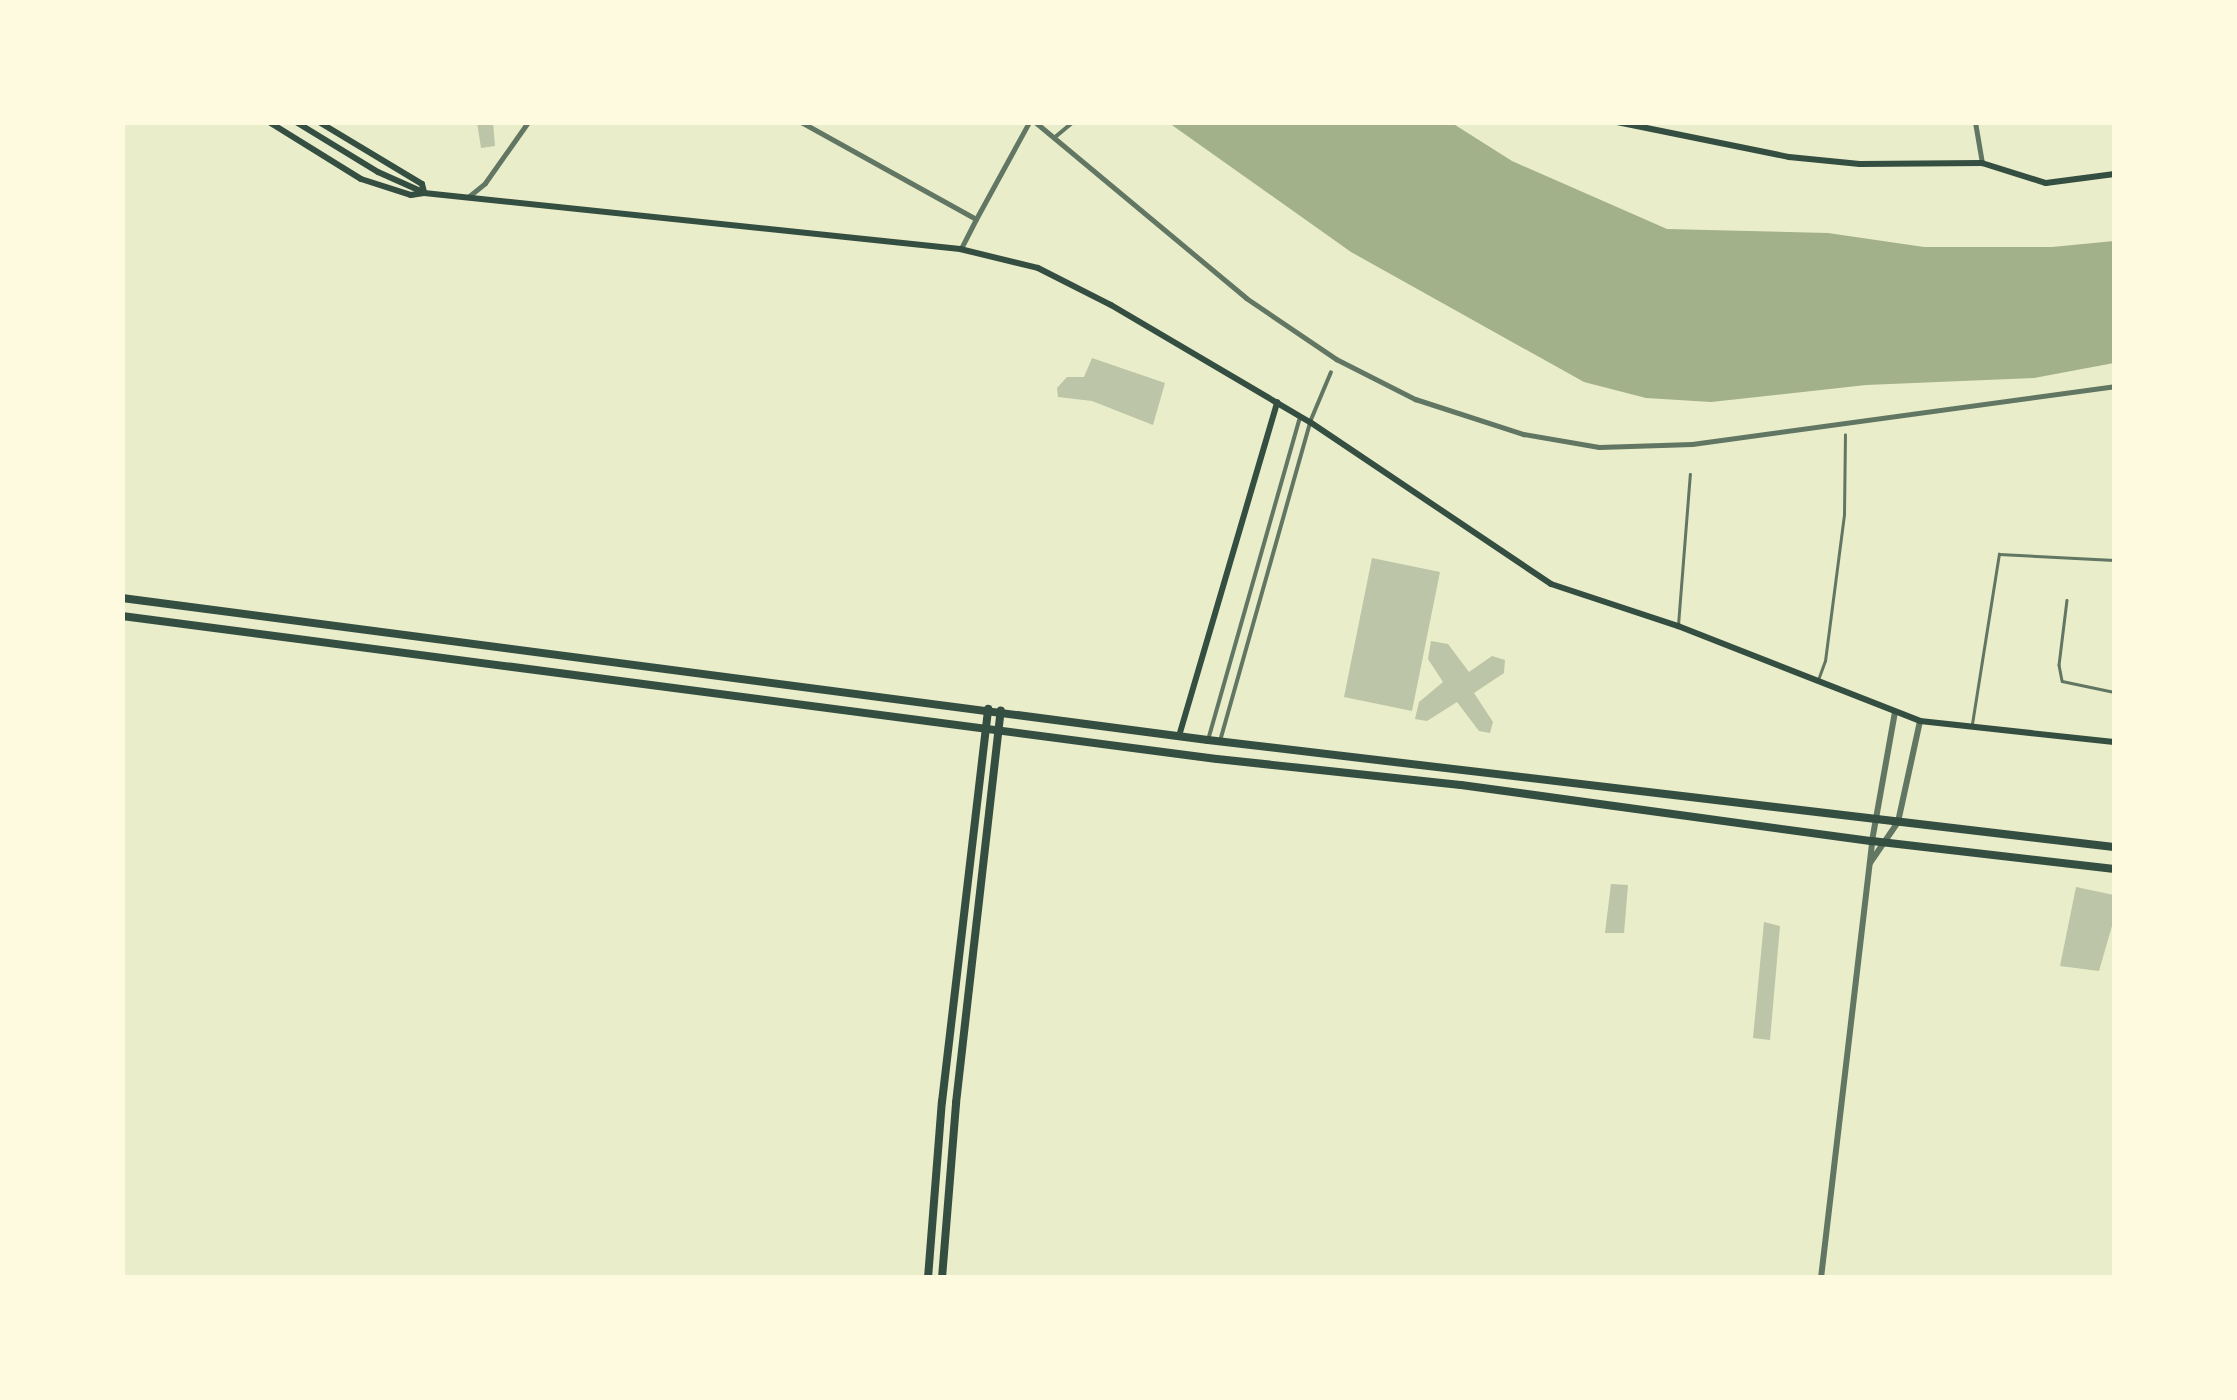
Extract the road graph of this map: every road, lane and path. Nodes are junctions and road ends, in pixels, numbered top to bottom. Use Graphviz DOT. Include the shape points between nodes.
graph roads {
  1 [pos="268,122"];
  2 [pos="296,122"];
  3 [pos="320,122"];
  4 [pos="528,122"];
  5 [pos="801,122"];
  6 [pos="1032,122"];
  7 [pos="1073,122"];
  8 [pos="1617,122"];
  9 [pos="1975,122"];
  10 [pos="1054,138"];
  11 [pos="1982,163"];
  12 [pos="2114,174"];
  13 [pos="424,193"];
  14 [pos="466,199"];
  15 [pos="976,219"];
  16 [pos="960,249"];
  17 [pos="1331,372"];
  18 [pos="2114,386"];
  19 [pos="1277,402"];
  20 [pos="1300,416"];
  21 [pos="1310,422"];
  22 [pos="1845,434"];
  23 [pos="1690,474"];
  24 [pos="2114,560"];
  25 [pos="122,598"];
  26 [pos="2067,600"];
  27 [pos="122,616"];
  28 [pos="1678,626"];
  29 [pos="1818,682"];
  30 [pos="2114,692"];
  31 [pos="988,709"];
  32 [pos="1001,711"];
  33 [pos="1895,712"];
  34 [pos="1920,720"];
  35 [pos="1972,726"];
  36 [pos="985,728"];
  37 [pos="998,730"];
  38 [pos="1179,736"];
  39 [pos="1208,740"];
  40 [pos="1220,741"];
  41 [pos="2114,742"];
  42 [pos="1877,821"];
  43 [pos="1898,822"];
  44 [pos="1872,842"];
  45 [pos="1887,843"];
  46 [pos="2114,847"];
  47 [pos="1869,864"];
  48 [pos="2114,869"];
  49 [pos="928,1278"];
  50 [pos="942,1278"];
  51 [pos="1820,1278"];
  1 -- 13 [label="main road" via="384,190"];
  2 -- 13 [label="main road"];
  3 -- 13 [label="main road" via="422,184"];
  4 -- 14 [label="street" via="485,184"];
  5 -- 15 [label="street"];
  6 -- 10 [label="street"];
  6 -- 15 [label="street"];
  7 -- 10 [label="street"];
  8 -- 11 [label="main road" via="1789,158"];
  9 -- 11 [label="street"];
  10 -- 18 [label="street" via="1246,298 1335,362 1473,419 1600,447 1692,444"];
  11 -- 12 [label="main road" via="2046,184"];
  13 -- 14 [label="main road"];
  14 -- 16 [label="main road"];
  15 -- 16 [label="street"];
  16 -- 19 [label="main road" via="1038,268"];
  17 -- 21 [label="street"];
  19 -- 20 [label="main road"];
  19 -- 38 [label="main road"];
  20 -- 21 [label="main road"];
  20 -- 39 [label="street"];
  21 -- 28 [label="main road" via="1551,584"];
  21 -- 40 [label="street"];
  22 -- 29 [label="lane" via="1844,514"];
  23 -- 28 [label="lane"];
  24 -- 35 [label="lane" via="1999,554"];
  25 -- 31 [label="main road"];
  26 -- 30 [label="lane" via="2062,681"];
  27 -- 36 [label="main road"];
  28 -- 29 [label="main road"];
  29 -- 33 [label="main road"];
  31 -- 32 [label="main road"];
  31 -- 36 [label="main road"];
  32 -- 37 [label="main road"];
  32 -- 38 [label="main road"];
  33 -- 34 [label="main road"];
  33 -- 42 [label="street"];
  34 -- 35 [label="main road"];
  34 -- 43 [label="street"];
  35 -- 41 [label="main road"];
  36 -- 37 [label="main road"];
  36 -- 49 [label="main road"];
  37 -- 44 [label="main road"];
  37 -- 50 [label="main road"];
  38 -- 39 [label="main road"];
  39 -- 40 [label="main road"];
  40 -- 42 [label="main road"];
  42 -- 43 [label="main road"];
  42 -- 44 [label="street"];
  43 -- 45 [label="street"];
  43 -- 46 [label="main road"];
  44 -- 45 [label="main road"];
  44 -- 47 [label="street"];
  45 -- 47 [label="street"];
  45 -- 48 [label="main road"];
  47 -- 51 [label="street"];
}
